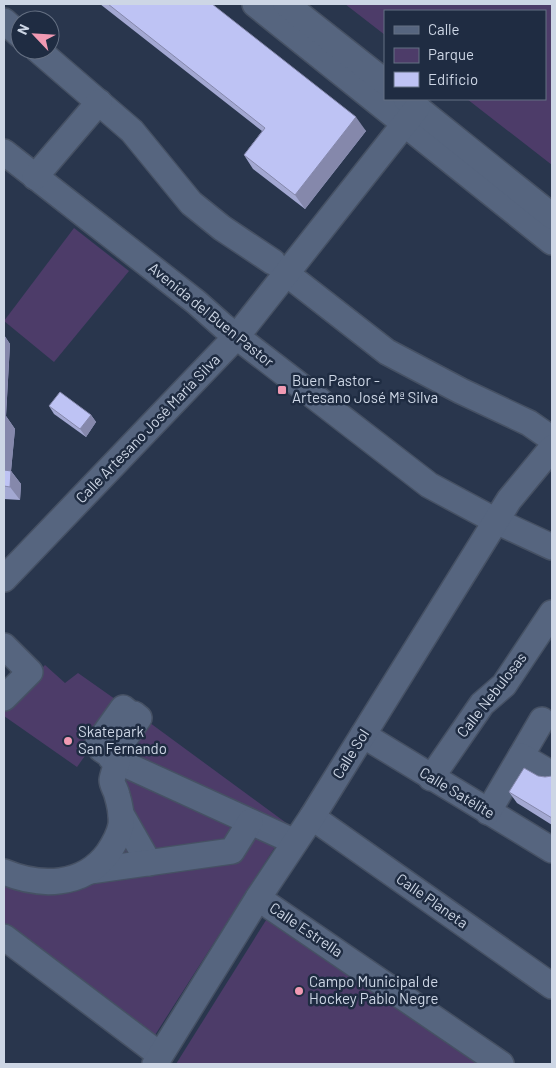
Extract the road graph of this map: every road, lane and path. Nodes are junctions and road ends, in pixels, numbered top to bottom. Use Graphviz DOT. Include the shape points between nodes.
graph roads {
  1 [pos="255,4"];
  2 [pos="286,4"];
  3 [pos="50,60"];
  4 [pos="384,81"];
  5 [pos="384,93"];
  6 [pos="394,100"];
  7 [pos="99,102"];
  8 [pos="409,110"];
  9 [pos="4,152"];
  10 [pos="35,177"];
  11 [pos="552,216"];
  12 [pos="552,242"];
  13 [pos="280,268"];
  14 [pos="237,336"];
  15 [pos="552,439"];
  16 [pos="552,448"];
  17 [pos="496,521"];
  18 [pos="552,547"];
  19 [pos="4,579"];
  20 [pos="552,613"];
  21 [pos="4,646"];
  22 [pos="4,698"];
  23 [pos="542,720"];
  24 [pos="363,735"];
  25 [pos="98,743"];
  26 [pos="522,756"];
  27 [pos="117,762"];
  28 [pos="552,774"];
  29 [pos="431,778"];
  30 [pos="488,812"];
  31 [pos="121,814"];
  32 [pos="312,816"];
  33 [pos="250,822"];
  34 [pos="294,842"];
  35 [pos="552,850"];
  36 [pos="150,863"];
  37 [pos="4,872"];
  38 [pos="90,872"];
  39 [pos="258,898"];
  40 [pos="4,937"];
  41 [pos="552,986"];
  42 [pos="157,1060"];
  43 [pos="502,1064"];
  1 -- 5 [label="street"];
  2 -- 4 [label="street"];
  3 -- 7 [label="street"];
  6 -- 8 [label="street"];
  7 -- 10 [label="street"];
  7 -- 13 [label="street" via="132,131 192,203"];
  8 -- 11 [label="street"];
  8 -- 12 [label="street"];
  8 -- 13 [label="street, Calle Artesano José María Silva"];
  9 -- 10 [label="street, Avenida del Buen Pastor"];
  10 -- 14 [label="street, Avenida del Buen Pastor"];
  13 -- 14 [label="street, Calle Artesano José María Silva"];
  13 -- 15 [label="street" via="387,352 529,423"];
  14 -- 17 [label="street, Avenida del Buen Pastor" via="429,485"];
  14 -- 19 [label="street, Calle Artesano José María Silva"];
  16 -- 17 [label="street, Calle Sol" via="508,500"];
  17 -- 18 [label="street, Avenida del Buen Pastor"];
  17 -- 24 [label="street, Calle Sol"];
  20 -- 29 [label="street, Calle Nebulosas" via="504,686 482,704"];
  21 -- 22 [label="street" via="30,672"];
  23 -- 26 [label="street"];
  24 -- 29 [label="street, Calle Satélite"];
  24 -- 32 [label="street, Calle Sol"];
  25 -- 27 [label="street" via="123,708 128,712 101,749 107,753 134,714 139,718 111,758"];
  26 -- 28 [label="street"];
  26 -- 30 [label="street"];
  27 -- 31 [label="street" via="112,781"];
  27 -- 33 [label="street"];
  29 -- 30 [label="street, Calle Satélite"];
  30 -- 35 [label="street, Calle Satélite"];
  31 -- 36 [label="street"];
  31 -- 38 [label="street" via="116,842"];
  32 -- 34 [label="street, Calle Sol"];
  32 -- 41 [label="street, Calle Planeta"];
  33 -- 34 [label="street"];
  33 -- 36 [label="street" via="232,851"];
  34 -- 39 [label="street, Calle Sol"];
  36 -- 38 [label="street"];
  37 -- 38 [label="street" via="39,881 60,881"];
  39 -- 42 [label="street, Calle Sol"];
  39 -- 43 [label="street, Calle Estrella"];
  40 -- 42 [label="street"];
}
